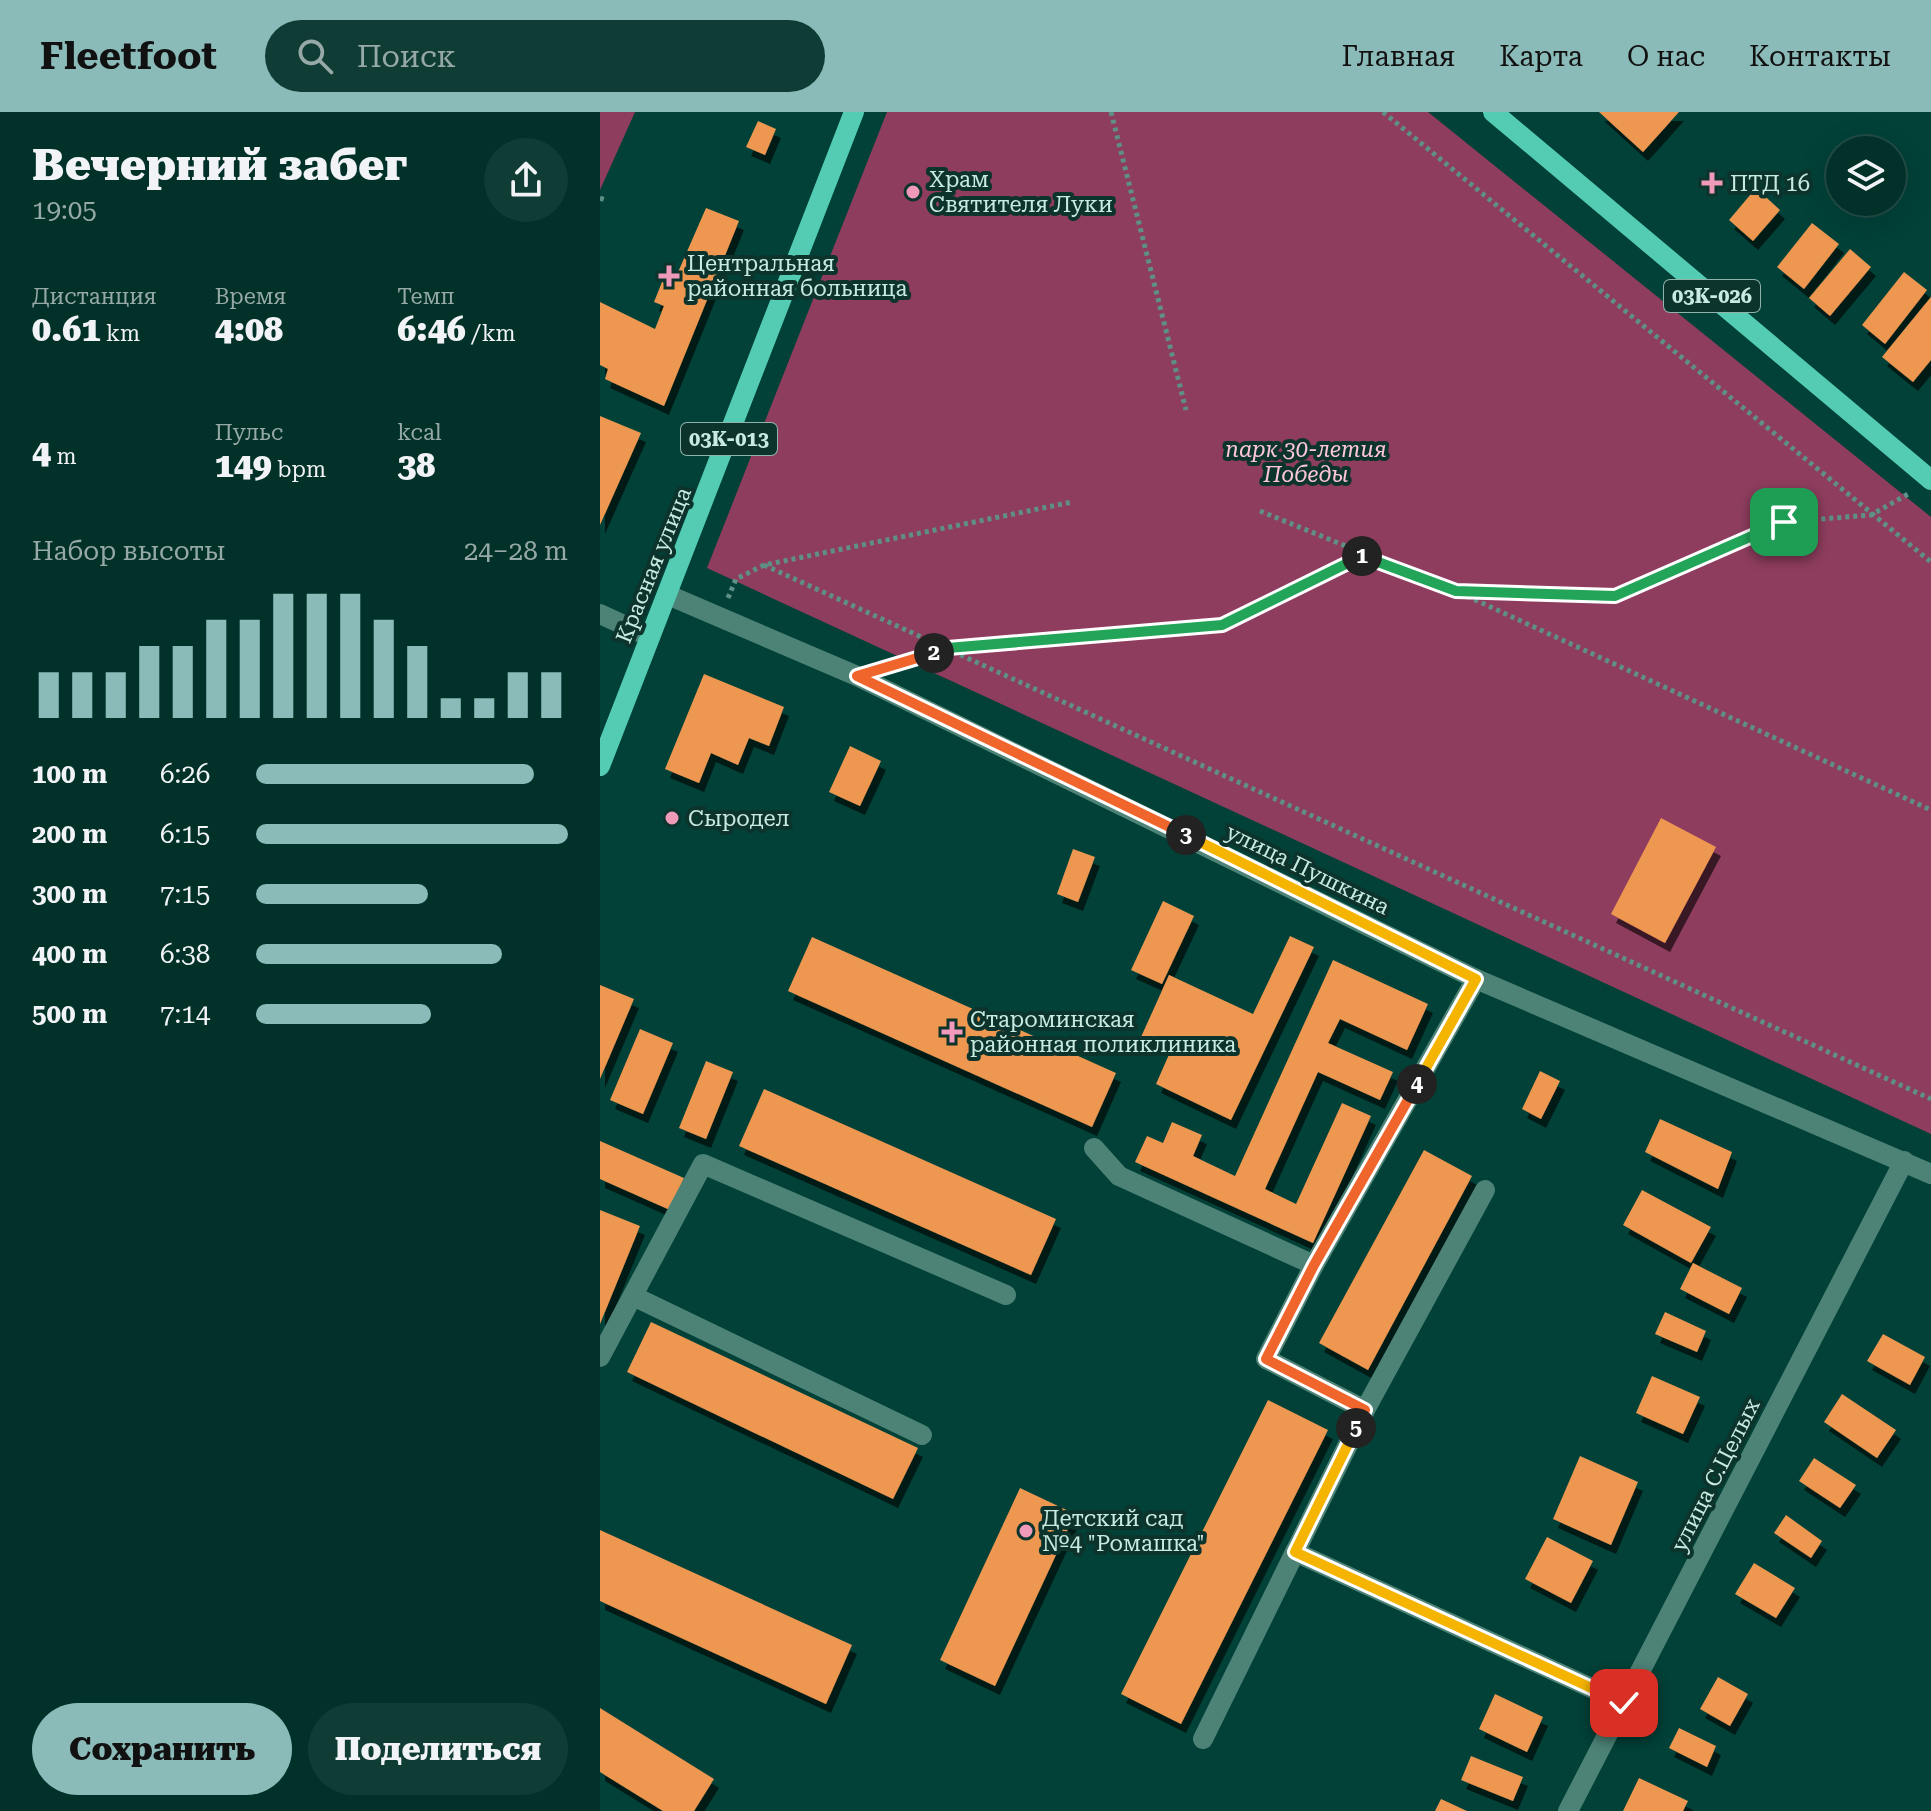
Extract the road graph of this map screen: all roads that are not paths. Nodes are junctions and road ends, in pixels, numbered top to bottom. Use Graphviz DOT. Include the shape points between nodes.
graph roads {
  1 [pos="854,112"];
  2 [pos="1493,112"];
  3 [pos="1925,484"];
  4 [pos="668,595"];
  5 [pos="600,614"];
  6 [pos="650,637"];
  7 [pos="600,766"];
  8 [pos="1476,979"];
  9 [pos="1094,1148"];
  10 [pos="1904,1161"];
  11 [pos="1931,1174"];
  12 [pos="1485,1190"];
  13 [pos="1314,1265"];
  14 [pos="1006,1295"];
  15 [pos="633,1296"];
  16 [pos="600,1357"];
  17 [pos="1365,1410"];
  18 [pos="922,1435"];
  19 [pos="1295,1552"];
  20 [pos="1624,1703"];
  21 [pos="1203,1739"];
  22 [pos="1568,1811"];
  1 -- 4 [label="main road, Красная улица / 03К-013"];
  2 -- 3 [label="main road, 03К-026"];
  4 -- 6 [label="main road, Красная улица / 03К-013"];
  4 -- 8 [label="street, улица Пушкина" via="857,676"];
  5 -- 6 [label="street"];
  6 -- 7 [label="main road, Красная улица / 03К-013"];
  8 -- 10 [label="street, улица Пушкина"];
  8 -- 13 [label="street"];
  9 -- 13 [label="street" via="1119,1176"];
  10 -- 11 [label="street, улица Пушкина"];
  10 -- 20 [label="street, улица С.Целых"];
  12 -- 17 [label="street"];
  13 -- 17 [label="street" via="1266,1359"];
  14 -- 15 [label="street" via="703,1164"];
  15 -- 16 [label="street"];
  15 -- 18 [label="street"];
  17 -- 19 [label="street"];
  19 -- 20 [label="street"];
  19 -- 21 [label="street"];
  20 -- 22 [label="street, улица С.Целых"];
}
